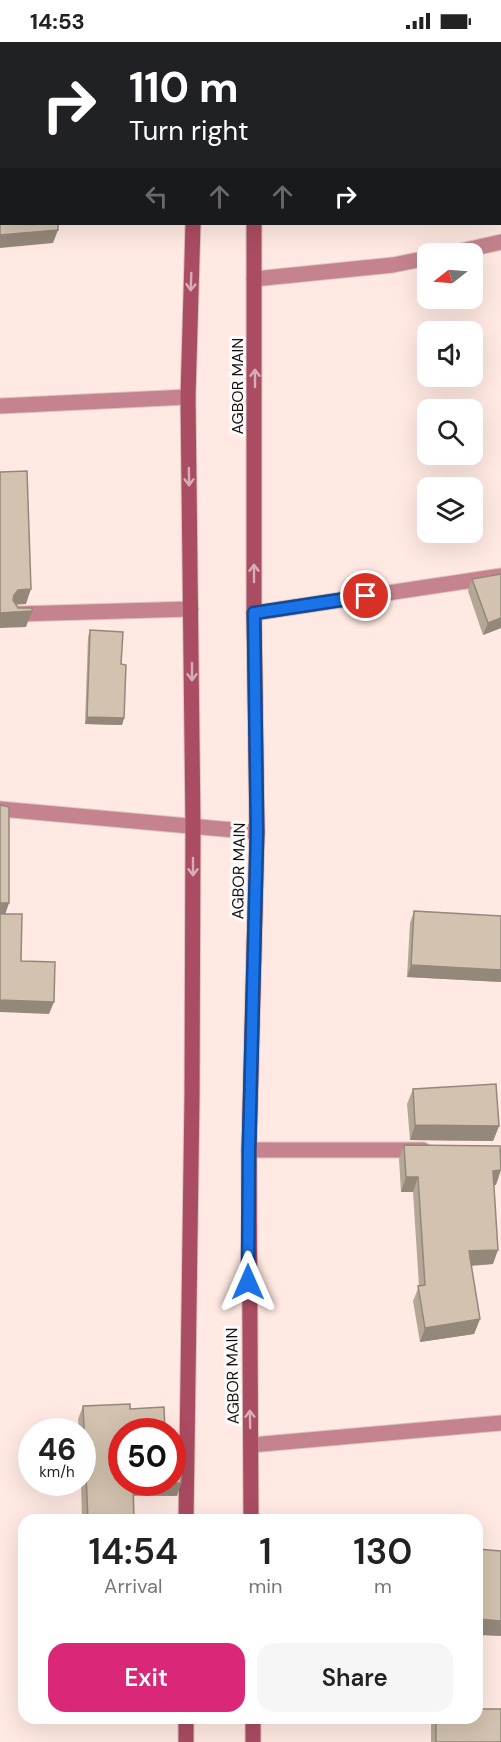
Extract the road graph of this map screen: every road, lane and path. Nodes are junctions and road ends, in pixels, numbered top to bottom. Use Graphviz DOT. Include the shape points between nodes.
graph roads {
  1 [pos="193,225"];
  2 [pos="254,225"];
  3 [pos="501,242"];
  4 [pos="483,246"];
  5 [pos="417,260"];
  6 [pos="254,279"];
  7 [pos="188,397"];
  8 [pos="0,406"];
  9 [pos="501,576"];
  10 [pos="191,609"];
  11 [pos="254,613"];
  12 [pos="17,614"];
  13 [pos="0,809"];
  14 [pos="193,827"];
  15 [pos="257,832"];
  16 [pos="249,1150"];
  17 [pos="442,1150"];
  18 [pos="501,1423"];
  19 [pos="250,1445"];
  20 [pos="186,1514"];
  21 [pos="251,1514"];
  22 [pos="186,1724"];
  23 [pos="253,1724"];
  24 [pos="186,1742"];
  25 [pos="253,1742"];
  1 -- 7 [label="main road, one-way"];
  2 -- 6 [label="main road, AGBOR MAIN"];
  3 -- 4 [label="street"];
  5 -- 6 [label="street"];
  11 -- 6 [label="main road, AGBOR MAIN, one-way"];
  7 -- 8 [label="street"];
  7 -- 10 [label="main road, one-way"];
  9 -- 11 [label="street"];
  10 -- 12 [label="street"];
  10 -- 14 [label="main road, one-way"];
  11 -- 15 [label="main road, AGBOR MAIN"];
  13 -- 14 [label="street"];
  14 -- 15 [label="street"];
  14 -- 20 [label="main road, one-way"];
  15 -- 16 [label="main road, AGBOR MAIN"];
  16 -- 17 [label="street"];
  19 -- 16 [label="main road, AGBOR MAIN, one-way"];
  18 -- 19 [label="street"];
  19 -- 21 [label="main road, AGBOR MAIN"];
  22 -- 24 [label="main road"];
  23 -- 25 [label="main road"];
}
